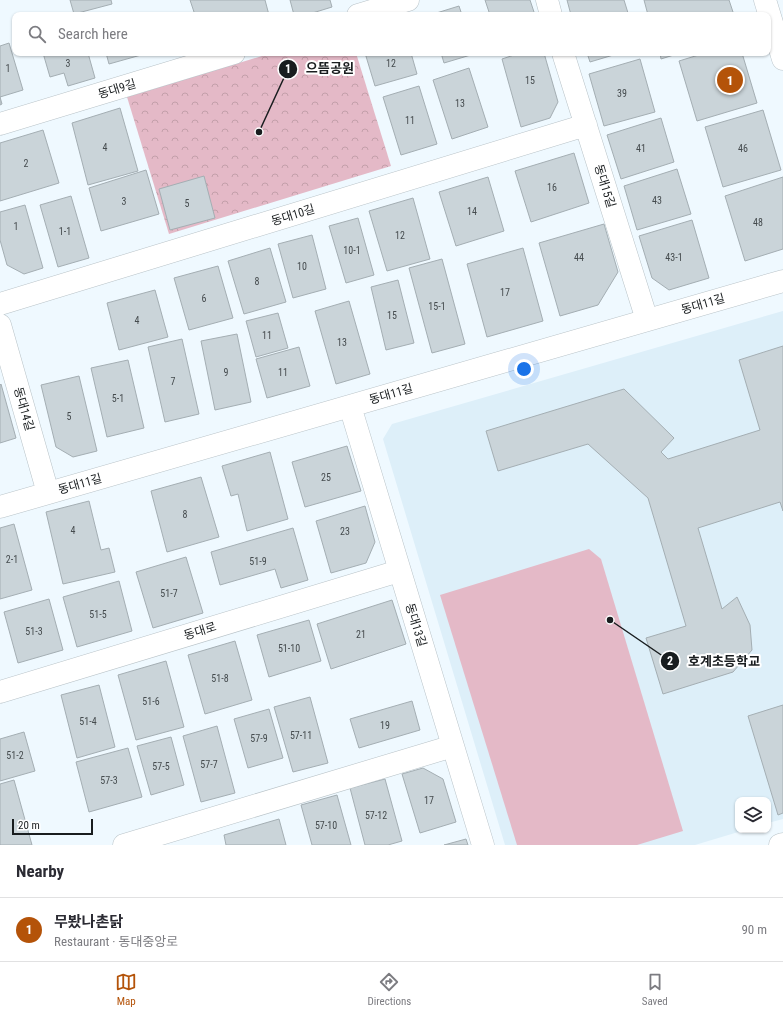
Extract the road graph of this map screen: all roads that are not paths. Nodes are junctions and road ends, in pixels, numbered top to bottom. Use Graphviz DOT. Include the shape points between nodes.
graph roads {
  1 [pos="408,0"];
  2 [pos="547,0"];
  3 [pos="765,0"];
  4 [pos="368,12"];
  5 [pos="550,12"];
  6 [pos="769,12"];
  7 [pos="771,20"];
  8 [pos="224,56"];
  9 [pos="564,56"];
  10 [pos="783,59"];
  11 [pos="0,124"];
  12 [pos="586,125"];
  13 [pos="783,281"];
  14 [pos="0,304"];
  15 [pos="647,320"];
  16 [pos="0,325"];
  17 [pos="350,406"];
  18 [pos="48,493"];
  19 [pos="0,507"];
  20 [pos="399,571"];
  21 [pos="0,692"];
  22 [pos="453,746"];
  23 [pos="124,845"];
  24 [pos="483,845"];
  1 -- 4 [label="street"];
  2 -- 5 [label="street"];
  3 -- 6 [label="street"];
  7 -- 10 [label="street"];
  8 -- 11 [label="street, 동대9길"];
  9 -- 12 [label="street, 동대15길"];
  12 -- 14 [label="street, 동대10길"];
  12 -- 15 [label="street, 동대15길"];
  13 -- 15 [label="street, 동대11길"];
  15 -- 17 [label="street, 동대11길"];
  16 -- 18 [label="street, 동대14길"];
  17 -- 18 [label="street, 동대11길"];
  17 -- 20 [label="street, 동대13길"];
  18 -- 19 [label="street, 동대11길"];
  20 -- 21 [label="street, 동대로"];
  20 -- 22 [label="street, 동대13길"];
  22 -- 23 [label="street"];
  22 -- 24 [label="street, 동대13길"];
}
